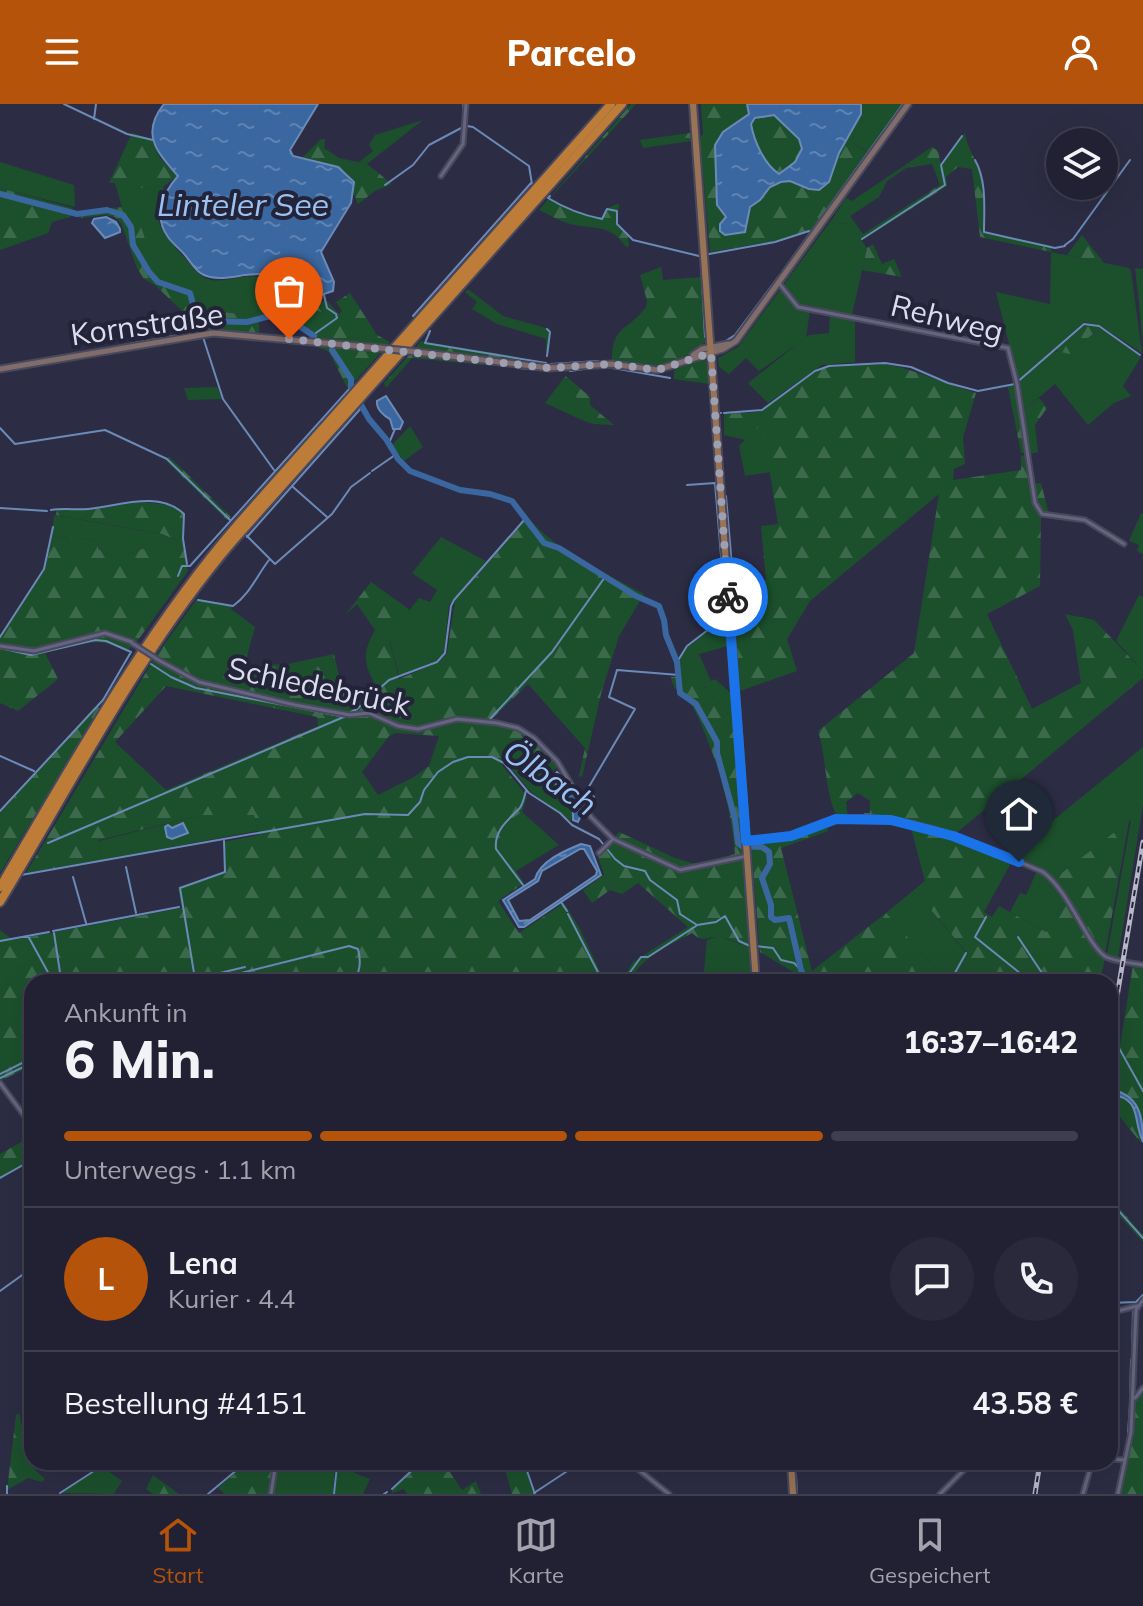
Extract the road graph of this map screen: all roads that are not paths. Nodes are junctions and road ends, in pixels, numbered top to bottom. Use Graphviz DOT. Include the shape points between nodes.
graph roads {
  1 [pos="466,104"];
  2 [pos="611,104"];
  3 [pos="622,104"];
  4 [pos="693,104"];
  5 [pos="908,104"];
  6 [pos="441,176"];
  7 [pos="778,282"];
  8 [pos="711,350"];
  9 [pos="0,369"];
  10 [pos="356,397"];
  11 [pos="1124,544"];
  12 [pos="0,646"];
  13 [pos="613,839"];
  14 [pos="746,847"];
  15 [pos="599,853"];
  16 [pos="5,884"];
  17 [pos="0,902"];
  18 [pos="1143,965"];
  19 [pos="755,974"];
  20 [pos="0,1083"];
  21 [pos="24,1115"];
  22 [pos="1143,1300"];
  23 [pos="1137,1306"];
  24 [pos="1118,1310"];
  25 [pos="1134,1386"];
  26 [pos="1143,1389"];
  27 [pos="1134,1398"];
  28 [pos="1118,1460"];
  29 [pos="1125,1460"];
  30 [pos="275,1470"];
  31 [pos="639,1470"];
  32 [pos="792,1470"];
  33 [pos="964,1470"];
  34 [pos="1090,1470"];
  35 [pos="271,1494"];
  36 [pos="669,1494"];
  37 [pos="793,1494"];
  38 [pos="940,1494"];
  39 [pos="1083,1494"];
  40 [pos="1118,1494"];
  1 -- 6 [label="street" via="463,144"];
  2 -- 10 [label="highway"];
  3 -- 10 [label="highway"];
  4 -- 8 [label="main road"];
  5 -- 7 [label="street, Kornstraße"];
  7 -- 8 [label="street, Kornstraße" via="730,346"];
  7 -- 11 [label="street, Rehweg" via="798,307 1008,348 1033,499 1040,512 1085,520"];
  8 -- 9 [label="street, Kornstraße, bridge" via="657,370 611,364 549,368 213,333"];
  8 -- 14 [label="main road"];
  10 -- 16 [label="highway" via="180,608"];
  12 -- 13 [label="street, Schledebrück, bridge" via="34,651 105,633 199,682 295,705 350,715 369,713 398,726 427,728 457,719 518,728 557,761 591,817"];
  13 -- 14 [label="street, Schledebrück" via="680,870"];
  13 -- 15 [label="street"];
  14 -- 18 [label="street, Schledebrück" via="854,818 891,820 953,836 1043,872 1067,898 1101,952"];
  14 -- 19 [label="main road"];
  16 -- 17 [label="highway"];
  20 -- 21 [label="street"];
  22 -- 23 [label="street"];
  23 -- 24 [label="street"];
  23 -- 25 [label="street"];
  25 -- 26 [label="street"];
  25 -- 27 [label="street"];
  26 -- 27 [label="street"];
  27 -- 29 [label="street"];
  28 -- 29 [label="street"];
  29 -- 40 [label="street"];
  30 -- 35 [label="street"];
  31 -- 36 [label="street"];
  32 -- 37 [label="main road"];
  33 -- 38 [label="street"];
  34 -- 39 [label="street"];
}
